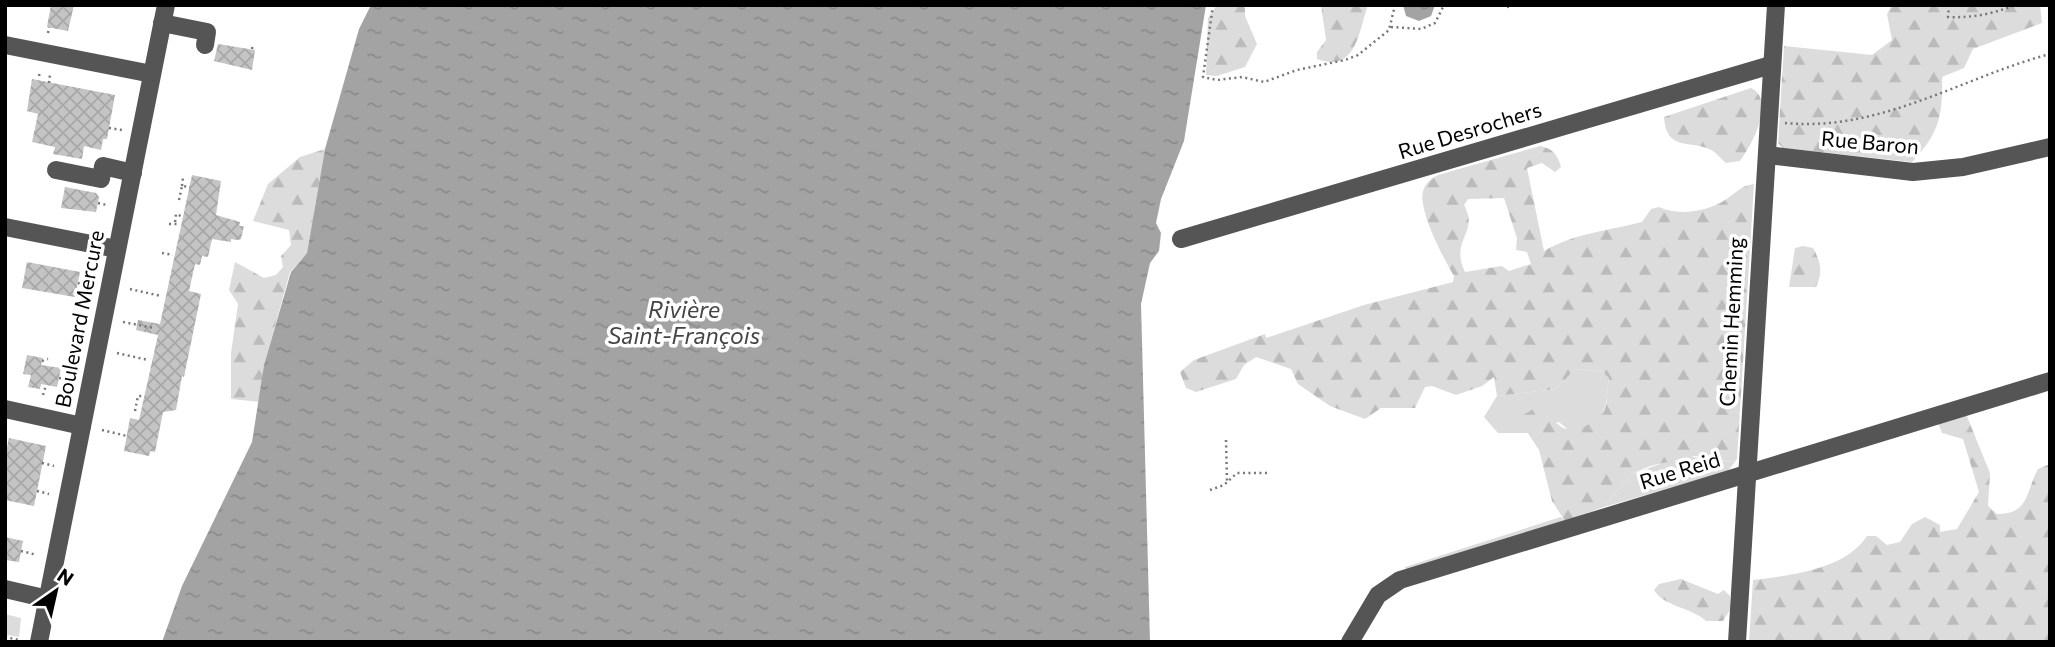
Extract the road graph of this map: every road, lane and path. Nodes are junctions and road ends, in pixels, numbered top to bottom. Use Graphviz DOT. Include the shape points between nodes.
graph roads {
  1 [pos="1213,5"];
  2 [pos="1395,5"];
  3 [pos="1444,5"];
  4 [pos="1515,5"];
  5 [pos="1776,5"];
  6 [pos="1949,5"];
  7 [pos="2015,5"];
  8 [pos="1507,7"];
  9 [pos="164,14"];
  10 [pos="49,27"];
  11 [pos="1391,27"];
  12 [pos="48,33"];
  13 [pos="253,44"];
  14 [pos="5,45"];
  15 [pos="205,45"];
  16 [pos="252,49"];
  17 [pos="2050,54"];
  18 [pos="1771,65"];
  19 [pos="50,74"];
  20 [pos="152,75"];
  21 [pos="49,83"];
  22 [pos="1768,121"];
  23 [pos="109,128"];
  24 [pos="122,130"];
  25 [pos="2050,146"];
  26 [pos="1767,155"];
  27 [pos="56,170"];
  28 [pos="133,173"];
  29 [pos="183,177"];
  30 [pos="182,186"];
  31 [pos="190,187"];
  32 [pos="180,200"];
  33 [pos="98,203"];
  34 [pos="107,205"];
  35 [pos="181,216"];
  36 [pos="174,222"];
  37 [pos="180,223"];
  38 [pos="169,224"];
  39 [pos="5,227"];
  40 [pos="1181,239"];
  41 [pos="117,249"];
  42 [pos="162,253"];
  43 [pos="173,255"];
  44 [pos="78,284"];
  45 [pos="91,286"];
  46 [pos="130,289"];
  47 [pos="161,296"];
  48 [pos="123,322"];
  49 [pos="154,328"];
  50 [pos="117,353"];
  51 [pos="48,359"];
  52 [pos="148,360"];
  53 [pos="42,361"];
  54 [pos="59,377"];
  55 [pos="72,380"];
  56 [pos="2050,381"];
  57 [pos="46,385"];
  58 [pos="43,395"];
  59 [pos="143,396"];
  60 [pos="5,410"];
  61 [pos="135,411"];
  62 [pos="82,426"];
  63 [pos="102,430"];
  64 [pos="127,436"];
  65 [pos="1226,440"];
  66 [pos="42,463"];
  67 [pos="54,466"];
  68 [pos="1225,471"];
  69 [pos="1267,473"];
  70 [pos="1233,475"];
  71 [pos="1746,475"];
  72 [pos="1227,481"];
  73 [pos="37,491"];
  74 [pos="1210,491"];
  75 [pos="49,494"];
  76 [pos="21,551"];
  77 [pos="37,555"];
  78 [pos="5,590"];
  79 [pos="48,599"];
  80 [pos="5,637"];
  81 [pos="19,640"];
  82 [pos="39,642"];
  83 [pos="1350,642"];
  84 [pos="1737,642"];
  1 -- 11 [label="path" via="1203,77 1209,79 1242,77 1264,82 1345,61 1370,47"];
  2 -- 11 [label="path"];
  3 -- 11 [label="path" via="1435,23 1421,29"];
  4 -- 8 [label="path"];
  5 -- 18 [label="street, Chemin Hemming"];
  6 -- 7 [label="path" via="1948,17 1963,18 1990,15"];
  9 -- 15 [label="street" via="207,32"];
  9 -- 20 [label="street, Boulevard Mercure"];
  10 -- 12 [label="path"];
  13 -- 16 [label="path"];
  14 -- 20 [label="street"];
  17 -- 22 [label="path" via="1879,117 1828,124"];
  18 -- 22 [label="street, Chemin Hemming"];
  18 -- 40 [label="street, Rue Desrochers"];
  19 -- 21 [label="path"];
  20 -- 28 [label="street, Boulevard Mercure"];
  22 -- 26 [label="street, Chemin Hemming"];
  23 -- 24 [label="path"];
  25 -- 26 [label="street, Rue Baron" via="1963,167 1913,172"];
  26 -- 71 [label="street, Chemin Hemming"];
  27 -- 28 [label="street" via="101,179 103,166"];
  28 -- 41 [label="street, Boulevard Mercure"];
  29 -- 30 [label="path"];
  30 -- 31 [label="path"];
  30 -- 32 [label="path"];
  33 -- 34 [label="path"];
  35 -- 36 [label="path" via="176,214"];
  36 -- 37 [label="path"];
  36 -- 38 [label="path"];
  39 -- 41 [label="street"];
  41 -- 62 [label="street, Boulevard Mercure"];
  42 -- 43 [label="path"];
  44 -- 45 [label="path"];
  46 -- 47 [label="path"];
  48 -- 49 [label="path"];
  50 -- 52 [label="path"];
  51 -- 53 [label="path"];
  54 -- 55 [label="path"];
  56 -- 71 [label="street, Rue Reid"];
  57 -- 58 [label="path"];
  59 -- 61 [label="path" via="138,396"];
  60 -- 62 [label="street"];
  62 -- 79 [label="street, Boulevard Mercure"];
  63 -- 64 [label="path"];
  65 -- 68 [label="path"];
  66 -- 67 [label="path"];
  68 -- 70 [label="path"];
  68 -- 72 [label="path"];
  69 -- 70 [label="path"];
  70 -- 72 [label="path"];
  71 -- 83 [label="street, Rue Reid" via="1400,580 1378,595"];
  71 -- 84 [label="street, Chemin Hemming"];
  72 -- 74 [label="path"];
  73 -- 75 [label="path"];
  76 -- 77 [label="path"];
  78 -- 79 [label="street"];
  79 -- 82 [label="street, Boulevard Mercure"];
  80 -- 81 [label="path"];
}
